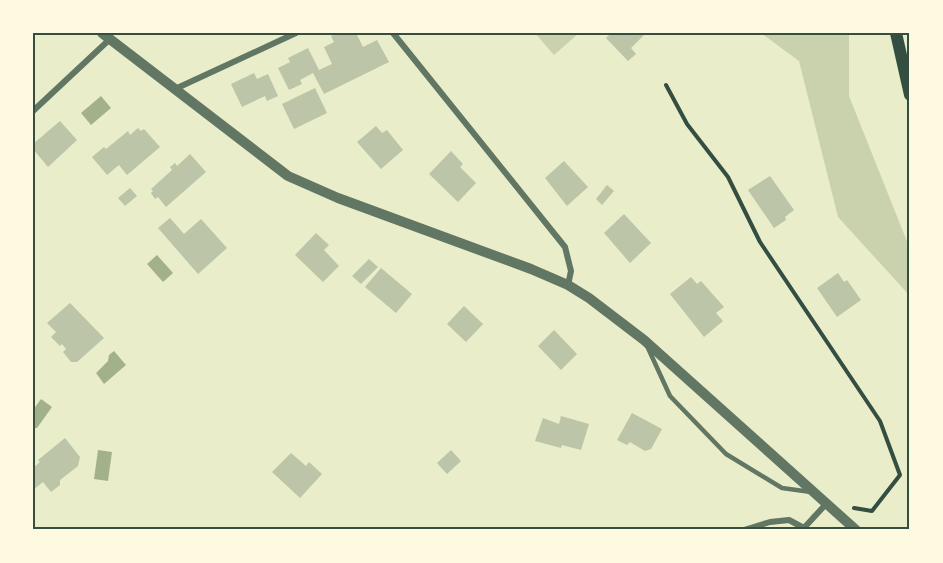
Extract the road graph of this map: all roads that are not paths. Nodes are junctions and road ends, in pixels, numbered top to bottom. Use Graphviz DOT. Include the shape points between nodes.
graph roads {
  1 [pos="296,33"];
  2 [pos="393,33"];
  3 [pos="896,33"];
  4 [pos="106,36"];
  5 [pos="176,89"];
  6 [pos="910,95"];
  7 [pos="33,111"];
  8 [pos="568,285"];
  9 [pos="644,340"];
  10 [pos="814,493"];
  11 [pos="826,504"];
  12 [pos="803,529"];
  13 [pos="744,530"];
  14 [pos="856,530"];
  1 -- 5 [label="street"];
  2 -- 8 [label="street" via="565,247 571,272"];
  3 -- 6 [label="main road"];
  4 -- 5 [label="street"];
  4 -- 7 [label="street"];
  5 -- 8 [label="street" via="288,176"];
  8 -- 9 [label="street"];
  9 -- 10 [label="street"];
  9 -- 10 [label="lane" via="670,396 726,454 782,488"];
  10 -- 11 [label="street"];
  11 -- 12 [label="street"];
  11 -- 14 [label="street"];
  12 -- 13 [label="street" via="789,520"];
}
